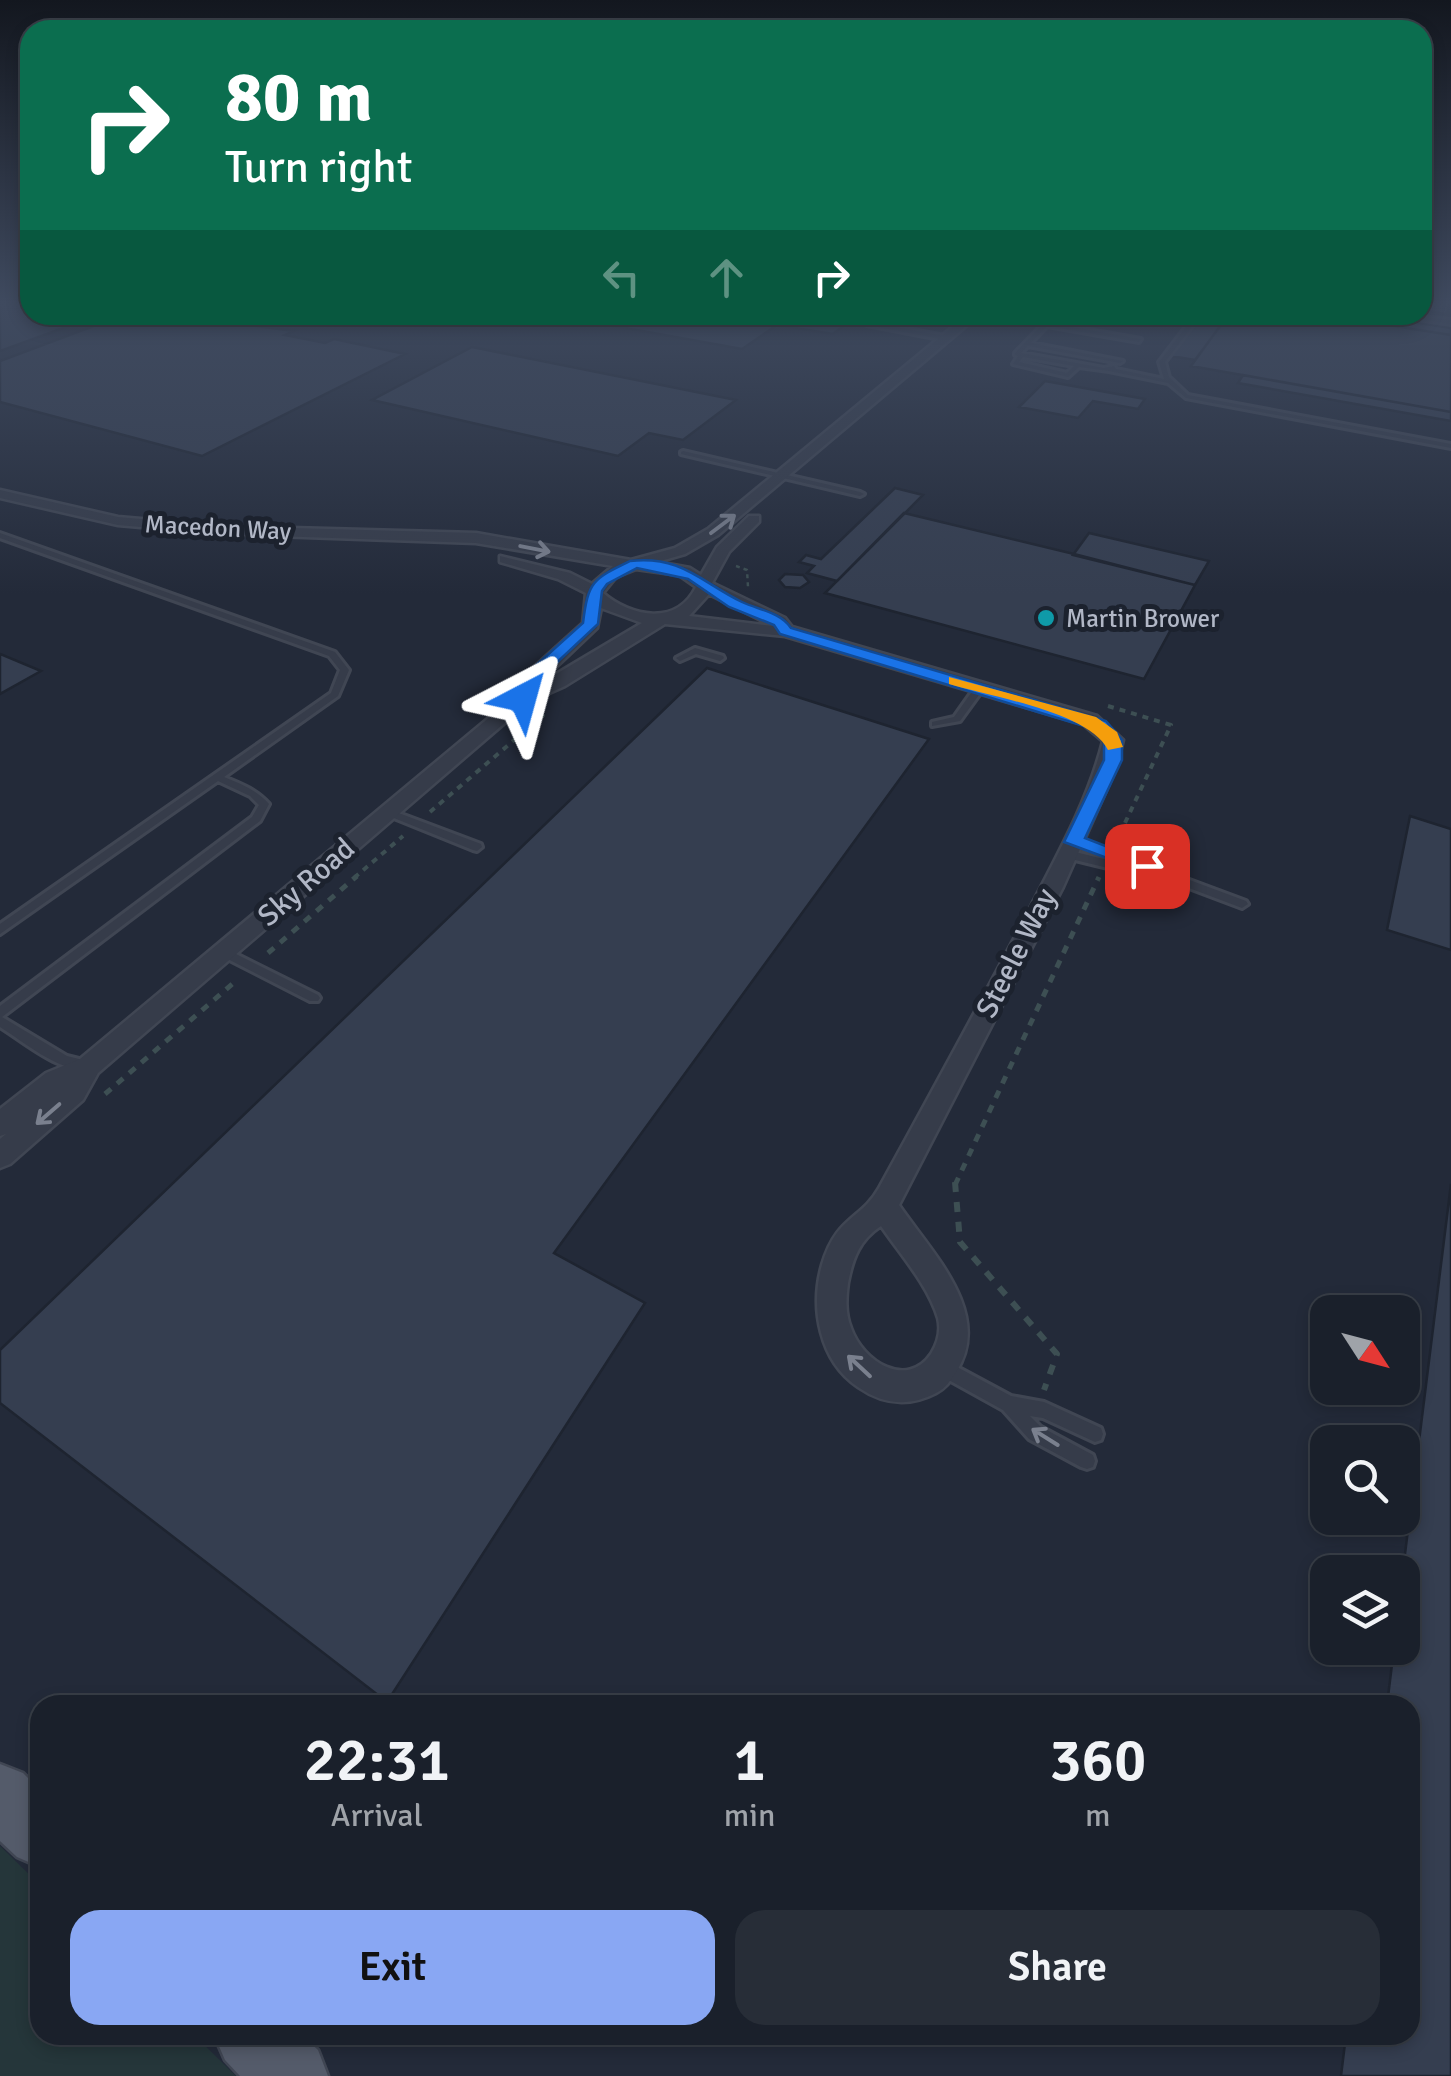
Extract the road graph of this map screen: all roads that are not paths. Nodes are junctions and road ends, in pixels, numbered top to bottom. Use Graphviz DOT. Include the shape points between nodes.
graph roads {
  1 [pos="869,400"];
  2 [pos="894,400"];
  3 [pos="1207,400"];
  4 [pos="1451,446"];
  5 [pos="683,452"];
  6 [pos="784,475"];
  7 [pos="800,479"];
  8 [pos="0,494"];
  9 [pos="860,494"];
  10 [pos="0,534"];
  11 [pos="438,539"];
  12 [pos="633,564"];
  13 [pos="704,585"];
  14 [pos="594,593"];
  15 [pos="661,620"];
  16 [pos="786,631"];
  17 [pos="680,658"];
  18 [pos="720,658"];
  19 [pos="979,688"];
  20 [pos="523,698"];
  21 [pos="934,724"];
  22 [pos="216,777"];
  23 [pos="388,812"];
  24 [pos="477,847"];
  25 [pos="1071,848"];
  26 [pos="1242,904"];
  27 [pos="0,930"];
  28 [pos="224,952"];
  29 [pos="314,998"];
  30 [pos="0,1013"];
  31 [pos="0,1022"];
  32 [pos="89,1066"];
  33 [pos="0,1125"];
  34 [pos="0,1156"];
  35 [pos="884,1206"];
  36 [pos="944,1368"];
  37 [pos="1009,1404"];
  38 [pos="1096,1434"];
  39 [pos="1088,1461"];
  40 [pos="0,1796"];
  41 [pos="30,1824"];
  42 [pos="260,2045"];
  43 [pos="292,2076"];
  1 -- 6 [label="street"];
  2 -- 7 [label="street"];
  3 -- 4 [label="lane"];
  5 -- 6 [label="lane"];
  6 -- 7 [label="lane"];
  12 -- 6 [label="street, one-way" via="700,541"];
  7 -- 9 [label="lane"];
  7 -- 13 [label="street" via="715,560"];
  8 -- 11 [label="street, Macedon Way" via="155,525"];
  10 -- 22 [label="lane" via="340,662 345,670 334,694"];
  11 -- 12 [label="street, Macedon Way, one-way" via="476,538"];
  11 -- 14 [label="street, Macedon Way" via="564,576"];
  12 -- 13 [label="street, Macedon Way" via="684,571"];
  12 -- 14 [label="street" via="608,576"];
  13 -- 15 [label="street, Sky Road" via="690,608"];
  13 -- 16 [label="street, Steele Way"];
  14 -- 15 [label="street, Macedon Way" via="619,614"];
  14 -- 20 [label="street, Sky Road" via="591,624 528,680"];
  15 -- 16 [label="street, Steele Way"];
  15 -- 20 [label="street, Sky Road"];
  16 -- 19 [label="street, Steele Way"];
  17 -- 18 [label="lane" via="695,652"];
  19 -- 21 [label="lane" via="957,719"];
  19 -- 25 [label="street, Steele Way" via="1090,720 1111,736 1113,760"];
  20 -- 23 [label="street, Sky Road"];
  22 -- 27 [label="lane"];
  22 -- 30 [label="lane" via="264,804 256,818"];
  23 -- 24 [label="lane"];
  23 -- 28 [label="street, Sky Road"];
  25 -- 26 [label="lane"];
  25 -- 35 [label="street, Steele Way"];
  28 -- 29 [label="lane"];
  28 -- 32 [label="street, Sky Road"];
  31 -- 32 [label="lane" via="63,1060"];
  32 -- 33 [label="street, Sky Road" via="55,1080"];
  32 -- 34 [label="street, Sky Road, one-way" via="74,1092"];
  35 -- 36 [label="street" via="954,1318"];
  36 -- 35 [label="street, Steele Way, one-way" via="908,1388 884,1385 857,1369 837,1341 832,1281 847,1238"];
  36 -- 37 [label="lane"];
  37 -- 38 [label="lane" via="1037,1408"];
  39 -- 37 [label="lane, one-way" via="1035,1434"];
  40 -- 41 [label="main road"];
  42 -- 43 [label="main road"];
}
